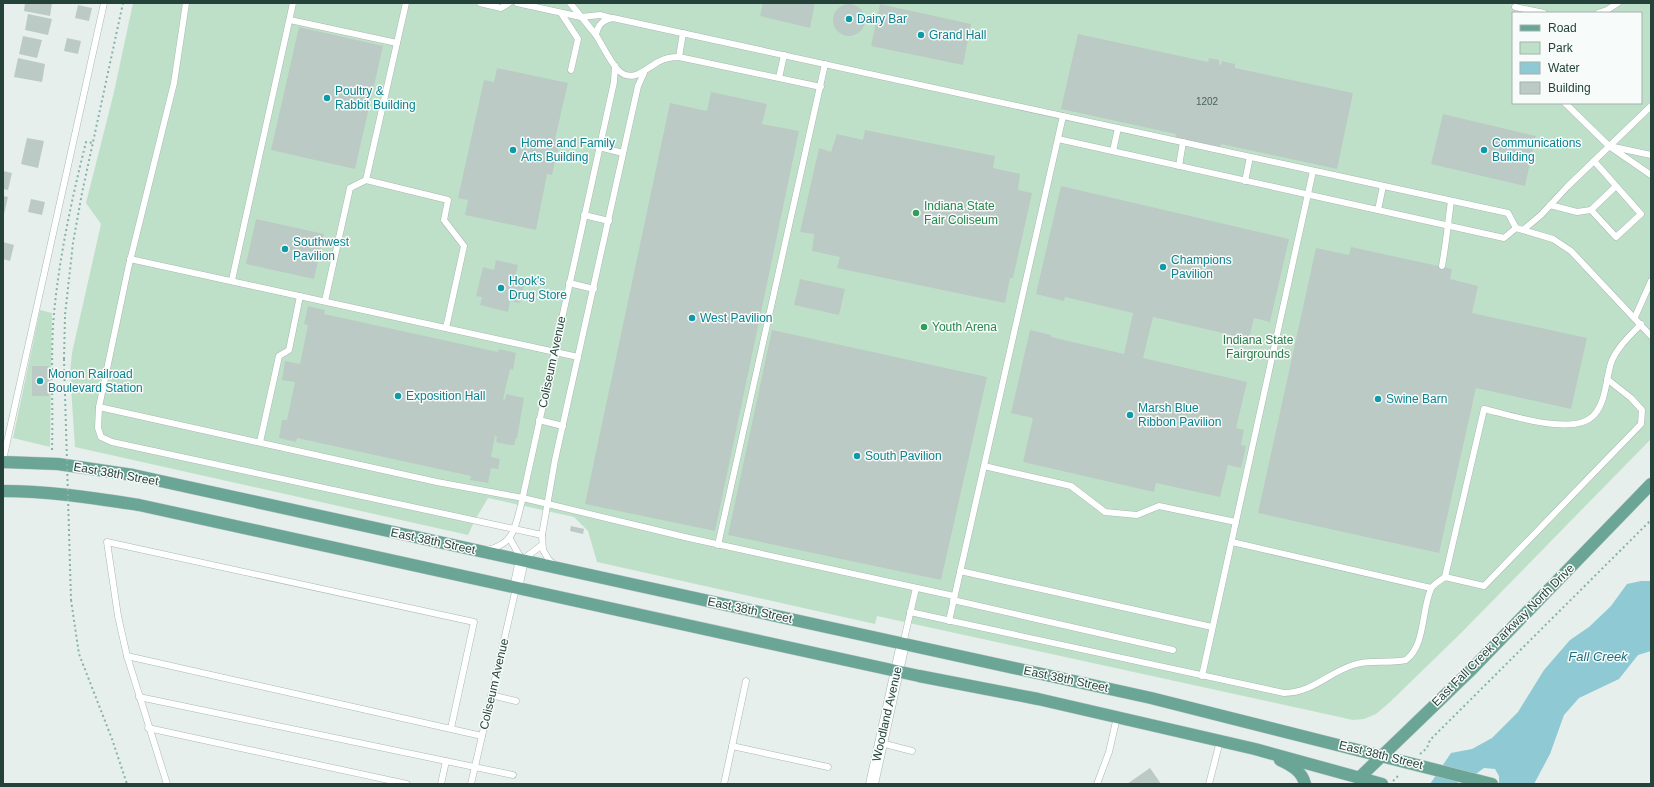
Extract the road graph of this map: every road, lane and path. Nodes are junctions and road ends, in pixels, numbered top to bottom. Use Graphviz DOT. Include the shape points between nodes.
graph roads {
  1 [pos="104,3"];
  2 [pos="123,3"];
  3 [pos="186,3"];
  4 [pos="293,3"];
  5 [pos="406,3"];
  6 [pos="480,3"];
  7 [pos="509,3"];
  8 [pos="517,3"];
  9 [pos="570,3"];
  10 [pos="1618,3"];
  11 [pos="1515,8"];
  12 [pos="1538,12"];
  13 [pos="1601,12"];
  14 [pos="561,13"];
  15 [pos="581,17"];
  16 [pos="613,18"];
  17 [pos="290,20"];
  18 [pos="683,33"];
  19 [pos="596,35"];
  20 [pos="397,43"];
  21 [pos="784,55"];
  22 [pos="679,57"];
  23 [pos="825,64"];
  24 [pos="615,66"];
  25 [pos="571,70"];
  26 [pos="645,72"];
  27 [pos="779,78"];
  28 [pos="821,87"];
  29 [pos="1566,104"];
  30 [pos="1651,106"];
  31 [pos="1063,116"];
  32 [pos="1118,128"];
  33 [pos="1058,139"];
  34 [pos="1183,142"];
  35 [pos="93,143"];
  36 [pos="1609,146"];
  37 [pos="599,147"];
  38 [pos="1113,151"];
  39 [pos="623,153"];
  40 [pos="1651,155"];
  41 [pos="1250,157"];
  42 [pos="1594,161"];
  43 [pos="1179,166"];
  44 [pos="1314,171"];
  45 [pos="1651,175"];
  46 [pos="366,180"];
  47 [pos="1245,180"];
  48 [pos="1383,186"];
  49 [pos="1616,186"];
  50 [pos="1308,194"];
  51 [pos="1451,201"];
  52 [pos="1550,205"];
  53 [pos="1378,210"];
  54 [pos="1591,210"];
  55 [pos="584,215"];
  56 [pos="609,221"];
  57 [pos="1447,225"];
  58 [pos="1520,229"];
  59 [pos="130,259"];
  60 [pos="1442,266"];
  61 [pos="232,280"];
  62 [pos="1651,282"];
  63 [pos="569,283"];
  64 [pos="594,289"];
  65 [pos="300,296"];
  66 [pos="325,301"];
  67 [pos="1634,317"];
  68 [pos="1641,324"];
  69 [pos="446,328"];
  70 [pos="1651,336"];
  71 [pos="554,352"];
  72 [pos="578,357"];
  73 [pos="1607,380"];
  74 [pos="99,407"];
  75 [pos="539,420"];
  76 [pos="563,426"];
  77 [pos="260,442"];
  78 [pos="52,450"];
  79 [pos="3,461"];
  80 [pos="984,466"];
  81 [pos="1651,484"];
  82 [pos="3,490"];
  83 [pos="523,498"];
  84 [pos="547,503"];
  85 [pos="1651,520"];
  86 [pos="1236,522"];
  87 [pos="514,529"];
  88 [pos="542,535"];
  89 [pos="510,539"];
  90 [pos="1232,542"];
  91 [pos="542,545"];
  92 [pos="718,545"];
  93 [pos="476,550"];
  94 [pos="522,560"];
  95 [pos="565,570"];
  96 [pos="960,571"];
  97 [pos="1445,576"];
  98 [pos="516,588"];
  99 [pos="916,588"];
  100 [pos="1431,588"];
  101 [pos="954,598"];
  102 [pos="910,612"];
  103 [pos="949,621"];
  104 [pos="1212,628"];
  105 [pos="903,644"];
  106 [pos="1173,650"];
  107 [pos="127,656"];
  108 [pos="897,671"];
  109 [pos="1202,676"];
  110 [pos="746,681"];
  111 [pos="491,695"];
  112 [pos="139,697"];
  113 [pos="516,700"];
  114 [pos="1117,717"];
  115 [pos="148,728"];
  116 [pos="451,728"];
  117 [pos="482,736"];
  118 [pos="1220,741"];
  119 [pos="881,743"];
  120 [pos="732,746"];
  121 [pos="1255,749"];
  122 [pos="912,750"];
  123 [pos="1424,750"];
  124 [pos="1381,756"];
  125 [pos="446,761"];
  126 [pos="475,767"];
  127 [pos="828,767"];
  128 [pos="513,776"];
  129 [pos="1356,781"];
  130 [pos="127,784"];
  131 [pos="166,784"];
  132 [pos="407,784"];
  133 [pos="441,784"];
  134 [pos="471,784"];
  135 [pos="724,784"];
  136 [pos="872,784"];
  137 [pos="1097,784"];
  138 [pos="1209,784"];
  139 [pos="1305,784"];
  140 [pos="1382,784"];
  141 [pos="1492,784"];
  1 -- 79 [label="lane"];
  2 -- 35 [label="path"];
  3 -- 59 [label="lane" via="174,83"];
  4 -- 17 [label="lane"];
  5 -- 20 [label="lane"];
  6 -- 7 [label="lane" via="501,8"];
  8 -- 14 [label="lane"];
  9 -- 15 [label="lane"];
  10 -- 13 [label="lane"];
  11 -- 12 [label="lane"];
  14 -- 15 [label="lane"];
  14 -- 25 [label="lane" via="578,39"];
  15 -- 16 [label="lane"];
  15 -- 19 [label="lane"];
  16 -- 18 [label="lane"];
  16 -- 19 [label="lane" via="602,22"];
  17 -- 20 [label="lane"];
  17 -- 61 [label="lane"];
  18 -- 21 [label="lane"];
  18 -- 22 [label="lane"];
  19 -- 24 [label="lane"];
  20 -- 46 [label="lane"];
  21 -- 23 [label="lane"];
  21 -- 27 [label="lane"];
  22 -- 26 [label="lane" via="664,58"];
  22 -- 27 [label="lane"];
  23 -- 28 [label="lane"];
  23 -- 31 [label="lane"];
  24 -- 26 [label="lane" via="621,73 631,76"];
  24 -- 37 [label="lane, Coliseum Avenue" via="614,82"];
  26 -- 39 [label="lane, Coliseum Avenue" via="638,86"];
  27 -- 28 [label="lane"];
  28 -- 92 [label="lane"];
  29 -- 36 [label="lane"];
  30 -- 36 [label="lane"];
  31 -- 32 [label="lane"];
  31 -- 33 [label="lane"];
  32 -- 34 [label="lane"];
  32 -- 38 [label="lane"];
  33 -- 38 [label="lane"];
  33 -- 80 [label="lane"];
  34 -- 41 [label="lane"];
  34 -- 43 [label="lane"];
  35 -- 78 [label="path" via="86,142 59,266 53,326"];
  35 -- 130 [label="path, bridge" via="70,261 65,315 71,600 79,654"];
  36 -- 40 [label="lane"];
  36 -- 42 [label="lane"];
  36 -- 45 [label="lane"];
  37 -- 39 [label="lane"];
  37 -- 55 [label="lane, Coliseum Avenue"];
  38 -- 43 [label="lane"];
  39 -- 56 [label="lane, Coliseum Avenue"];
  41 -- 44 [label="lane"];
  41 -- 47 [label="lane"];
  42 -- 49 [label="lane"];
  42 -- 52 [label="lane"];
  43 -- 47 [label="lane"];
  44 -- 48 [label="lane"];
  44 -- 50 [label="lane"];
  46 -- 66 [label="lane" via="350,188"];
  46 -- 69 [label="lane" via="448,200 444,220 464,246"];
  47 -- 50 [label="lane"];
  48 -- 51 [label="lane"];
  48 -- 53 [label="lane"];
  49 -- 54 [label="lane"];
  49 -- 54 [label="lane" via="1641,214 1616,237"];
  50 -- 53 [label="lane"];
  50 -- 86 [label="lane"];
  51 -- 57 [label="lane"];
  51 -- 58 [label="lane" via="1508,214"];
  52 -- 54 [label="lane" via="1577,212"];
  52 -- 58 [label="lane"];
  53 -- 57 [label="lane"];
  55 -- 56 [label="lane"];
  55 -- 63 [label="lane, Coliseum Avenue"];
  56 -- 64 [label="lane, Coliseum Avenue"];
  57 -- 58 [label="lane" via="1504,238"];
  57 -- 60 [label="lane"];
  58 -- 67 [label="lane" via="1553,239 1571,251"];
  59 -- 61 [label="lane"];
  59 -- 74 [label="lane"];
  61 -- 65 [label="lane"];
  62 -- 67 [label="lane"];
  63 -- 64 [label="lane"];
  63 -- 71 [label="lane, Coliseum Avenue"];
  64 -- 72 [label="lane, Coliseum Avenue"];
  65 -- 66 [label="lane"];
  65 -- 77 [label="lane" via="289,350 279,356"];
  66 -- 69 [label="lane"];
  67 -- 68 [label="lane"];
  68 -- 70 [label="lane"];
  68 -- 73 [label="lane" via="1611,361"];
  69 -- 71 [label="lane"];
  71 -- 72 [label="lane"];
  71 -- 75 [label="lane, Coliseum Avenue"];
  72 -- 76 [label="lane, Coliseum Avenue"];
  73 -- 97 [label="lane" via="1602,400 1594,416 1579,424 1549,424 1484,409"];
  73 -- 97 [label="lane" via="1642,410 1641,424 1484,586"];
  74 -- 77 [label="lane"];
  74 -- 87 [label="lane" via="98,428 101,437 112,442"];
  75 -- 76 [label="lane"];
  75 -- 83 [label="lane, Coliseum Avenue"];
  76 -- 84 [label="lane, Coliseum Avenue"];
  77 -- 83 [label="lane" via="437,482"];
  79 -- 93 [label="main road, East 38th Street" via="114,471"];
  80 -- 86 [label="lane" via="1071,486 1105,512 1136,515 1159,506"];
  80 -- 96 [label="lane"];
  81 -- 124 [label="main road, East Fall Creek Parkway North Drive" via="1471,670"];
  82 -- 98 [label="main road" via="48,492 115,500"];
  83 -- 84 [label="lane"];
  83 -- 87 [label="lane, Coliseum Avenue"];
  84 -- 88 [label="lane, Coliseum Avenue"];
  84 -- 92 [label="lane"];
  85 -- 123 [label="path" via="1430,740 1428,748"];
  86 -- 90 [label="lane"];
  87 -- 88 [label="lane"];
  87 -- 89 [label="lane, Coliseum Avenue"];
  88 -- 91 [label="lane, Coliseum Avenue"];
  89 -- 93 [label="lane" via="498,547"];
  89 -- 94 [label="lane"];
  90 -- 100 [label="lane"];
  90 -- 104 [label="lane"];
  91 -- 94 [label="lane"];
  91 -- 95 [label="lane" via="549,560"];
  92 -- 99 [label="lane"];
  93 -- 94 [label="main road, East 38th Street"];
  94 -- 95 [label="main road, East 38th Street"];
  94 -- 98 [label="street, Coliseum Avenue"];
  95 -- 105 [label="main road, East 38th Street"];
  96 -- 101 [label="lane"];
  96 -- 104 [label="lane"];
  97 -- 100 [label="lane"];
  98 -- 108 [label="main road"];
  98 -- 111 [label="lane, Coliseum Avenue"];
  99 -- 101 [label="lane"];
  99 -- 102 [label="lane"];
  100 -- 109 [label="lane" via="1415,650 1406,660 1352,665 1314,687 1294,693 1272,692"];
  101 -- 103 [label="lane"];
  101 -- 106 [label="lane"];
  102 -- 103 [label="lane"];
  102 -- 105 [label="lane"];
  103 -- 109 [label="lane"];
  104 -- 109 [label="lane"];
  105 -- 108 [label="street, Woodland Avenue"];
  105 -- 124 [label="main road, East 38th Street" via="1151,698"];
  107 -- 112 [label="lane"];
  107 -- 116 [label="lane"];
  107 -- 116 [label="lane" via="107,542 474,622"];
  108 -- 114 [label="main road"];
  108 -- 119 [label="street, Woodland Avenue"];
  110 -- 120 [label="lane"];
  111 -- 113 [label="lane"];
  111 -- 117 [label="lane, Coliseum Avenue"];
  112 -- 115 [label="lane"];
  112 -- 125 [label="lane"];
  114 -- 118 [label="main road"];
  114 -- 137 [label="lane" via="1109,752"];
  115 -- 131 [label="lane"];
  115 -- 132 [label="lane"];
  116 -- 117 [label="lane"];
  117 -- 126 [label="lane, Coliseum Avenue"];
  118 -- 121 [label="main road"];
  118 -- 138 [label="lane"];
  119 -- 122 [label="lane"];
  119 -- 136 [label="street, Woodland Avenue"];
  120 -- 127 [label="lane"];
  120 -- 135 [label="lane"];
  121 -- 129 [label="main road"];
  121 -- 139 [label="main road" via="1296,769"];
  124 -- 129 [label="main road, East Fall Creek Parkway North Drive"];
  124 -- 141 [label="main road, East 38th Street"];
  125 -- 126 [label="lane"];
  125 -- 133 [label="lane"];
  126 -- 128 [label="lane"];
  126 -- 134 [label="lane, Coliseum Avenue"];
  129 -- 140 [label="main road"];
}
